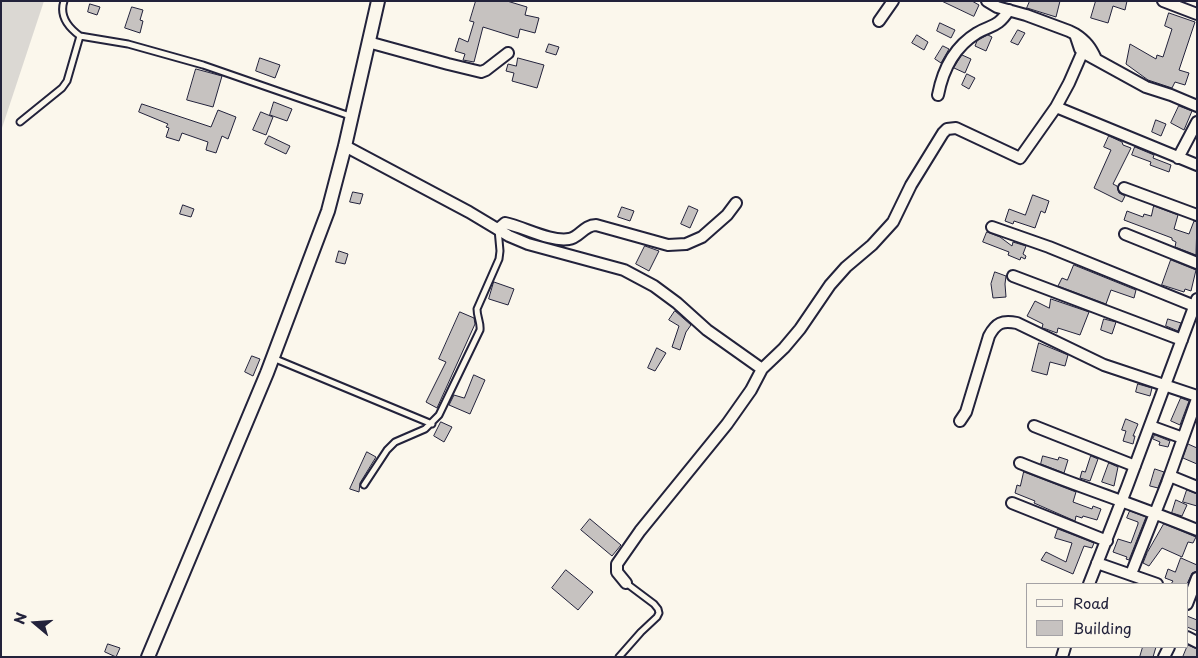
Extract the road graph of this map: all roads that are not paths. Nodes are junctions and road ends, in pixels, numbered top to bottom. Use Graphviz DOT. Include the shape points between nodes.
graph roads {
  1 [pos="64,1"];
  2 [pos="378,1"];
  3 [pos="893,1"];
  4 [pos="987,1"];
  5 [pos="1163,1"];
  6 [pos="1012,8"];
  7 [pos="1197,14"];
  8 [pos="879,21"];
  9 [pos="1075,34"];
  10 [pos="80,36"];
  11 [pos="368,42"];
  12 [pos="1083,51"];
  13 [pos="508,53"];
  14 [pos="1096,60"];
  15 [pos="938,95"];
  16 [pos="1197,106"];
  17 [pos="1056,107"];
  18 [pos="351,116"];
  19 [pos="20,122"];
  20 [pos="1197,122"];
  21 [pos="345,146"];
  22 [pos="1178,158"];
  23 [pos="1197,165"];
  24 [pos="1124,188"];
  25 [pos="736,203"];
  26 [pos="1197,215"];
  27 [pos="992,227"];
  28 [pos="498,229"];
  29 [pos="1125,234"];
  30 [pos="1197,263"];
  31 [pos="1013,276"];
  32 [pos="1196,304"];
  33 [pos="1182,340"];
  34 [pos="273,358"];
  35 [pos="762,369"];
  36 [pos="1165,385"];
  37 [pos="1197,397"];
  38 [pos="960,421"];
  39 [pos="432,424"];
  40 [pos="1034,426"];
  41 [pos="1150,426"];
  42 [pos="1183,438"];
  43 [pos="1020,463"];
  44 [pos="1135,466"];
  45 [pos="1170,476"];
  46 [pos="364,485"];
  47 [pos="1197,488"];
  48 [pos="1122,502"];
  49 [pos="1012,503"];
  50 [pos="1156,513"];
  51 [pos="1197,530"];
  52 [pos="1107,541"];
  53 [pos="1098,563"];
  54 [pos="1131,574"];
  55 [pos="1197,578"];
  56 [pos="1089,583"];
  57 [pos="1154,583"];
  58 [pos="626,584"];
  59 [pos="1190,599"];
  60 [pos="148,657"];
  61 [pos="619,657"];
  1 -- 10 [label="lane" via="64,16"];
  2 -- 11 [label="street"];
  3 -- 8 [label="street"];
  4 -- 6 [label="street" via="997,7"];
  5 -- 7 [label="street"];
  6 -- 9 [label="street"];
  6 -- 15 [label="street" via="999,23 979,32 953,55"];
  9 -- 12 [label="street"];
  9 -- 14 [label="street" via="1090,47"];
  10 -- 18 [label="lane" via="128,44 203,65"];
  10 -- 19 [label="lane" via="67,81"];
  11 -- 13 [label="street" via="481,72"];
  11 -- 18 [label="street"];
  12 -- 14 [label="street"];
  12 -- 17 [label="street"];
  14 -- 16 [label="street" via="1146,86"];
  17 -- 22 [label="street"];
  17 -- 35 [label="street" via="1020,158 956,128 947,129 920,169 893,222 846,267 800,329"];
  18 -- 21 [label="street"];
  20 -- 22 [label="street"];
  21 -- 28 [label="street"];
  21 -- 34 [label="street" via="328,211"];
  22 -- 23 [label="street"];
  24 -- 26 [label="street"];
  25 -- 28 [label="street" via="728,215 702,237 686,244 668,245 596,225 567,240 505,223"];
  27 -- 32 [label="street"];
  28 -- 35 [label="street" via="528,244 624,270 654,286 707,330"];
  28 -- 39 [label="lane" via="500,255 477,309 480,330"];
  29 -- 30 [label="street"];
  31 -- 33 [label="street"];
  32 -- 33 [label="street"];
  33 -- 36 [label="street"];
  34 -- 39 [label="lane"];
  34 -- 60 [label="street"];
  35 -- 58 [label="street" via="737,410 617,564 617,572"];
  36 -- 37 [label="street"];
  36 -- 38 [label="street" via="1104,365 1017,323 1004,321 994,327 990,336 966,412"];
  36 -- 41 [label="street"];
  37 -- 42 [label="street"];
  39 -- 46 [label="lane" via="395,442"];
  40 -- 44 [label="street"];
  41 -- 42 [label="street"];
  41 -- 44 [label="street"];
  42 -- 45 [label="street"];
  43 -- 48 [label="street"];
  44 -- 48 [label="street"];
  45 -- 47 [label="street"];
  45 -- 50 [label="street"];
  48 -- 50 [label="street"];
  48 -- 52 [label="street"];
  49 -- 52 [label="street"];
  50 -- 51 [label="street"];
  50 -- 54 [label="street"];
  52 -- 53 [label="street"];
  53 -- 54 [label="street"];
  53 -- 56 [label="street"];
  54 -- 57 [label="street"];
  55 -- 59 [label="street"];
  58 -- 61 [label="lane" via="654,604 659,613"];
}
